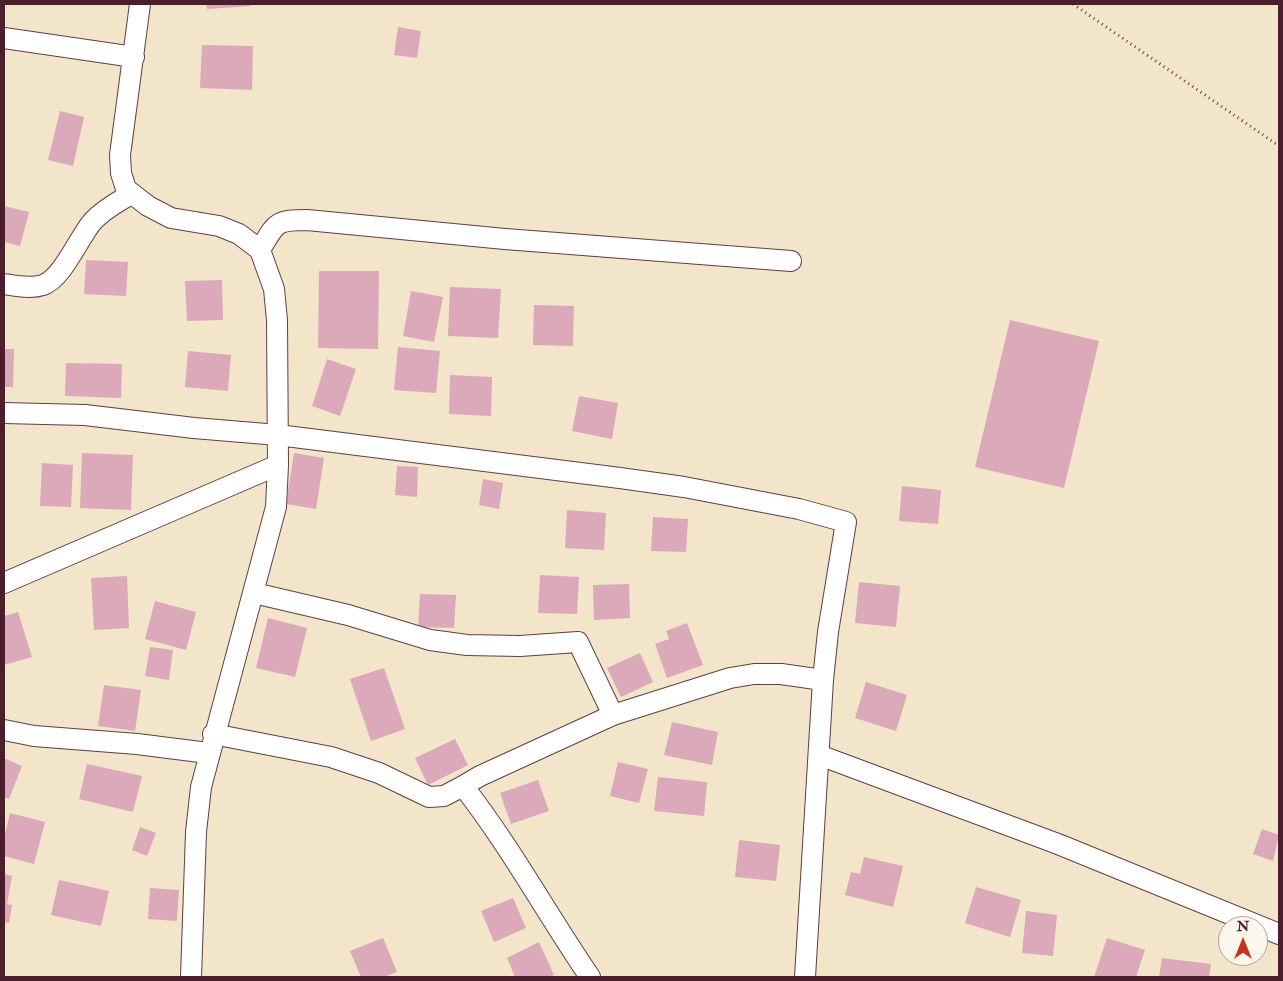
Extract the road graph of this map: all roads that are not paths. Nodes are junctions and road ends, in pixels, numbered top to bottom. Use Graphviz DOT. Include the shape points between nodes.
graph roads {
  1 [pos="140,4"];
  2 [pos="4,38"];
  3 [pos="134,57"];
  4 [pos="131,194"];
  5 [pos="260,250"];
  6 [pos="791,261"];
  7 [pos="4,284"];
  8 [pos="4,413"];
  9 [pos="278,435"];
  10 [pos="278,465"];
  11 [pos="4,583"];
  12 [pos="254,593"];
  13 [pos="823,680"];
  14 [pos="613,715"];
  15 [pos="4,730"];
  16 [pos="210,744"];
  17 [pos="819,755"];
  18 [pos="463,786"];
  19 [pos="1279,934"];
  20 [pos="191,977"];
  21 [pos="590,977"];
  22 [pos="805,977"];
  1 -- 3 [label="street"];
  2 -- 3 [label="street"];
  3 -- 4 [label="street" via="120,155 121,173 126,190"];
  4 -- 5 [label="street" via="171,218 219,226 239,234"];
  4 -- 7 [label="street" via="103,211 92,222 57,275 44,284"];
  5 -- 6 [label="street" via="274,226 293,220"];
  5 -- 9 [label="street" via="274,289"];
  8 -- 9 [label="street" via="85,415"];
  9 -- 10 [label="street"];
  9 -- 13 [label="street" via="684,487 846,522"];
  10 -- 11 [label="street"];
  10 -- 12 [label="street" via="276,506"];
  12 -- 14 [label="street" via="348,615 430,640 520,646 578,642"];
  12 -- 16 [label="street"];
  13 -- 14 [label="street" via="781,674 746,675"];
  13 -- 17 [label="street"];
  14 -- 18 [label="street"];
  15 -- 16 [label="street" via="34,736 136,744"];
  16 -- 18 [label="street" via="331,757 379,773 429,797 444,796"];
  16 -- 20 [label="street" via="196,832"];
  17 -- 19 [label="street" via="1058,844"];
  17 -- 22 [label="street"];
  18 -- 21 [label="street" via="491,822"];
}
